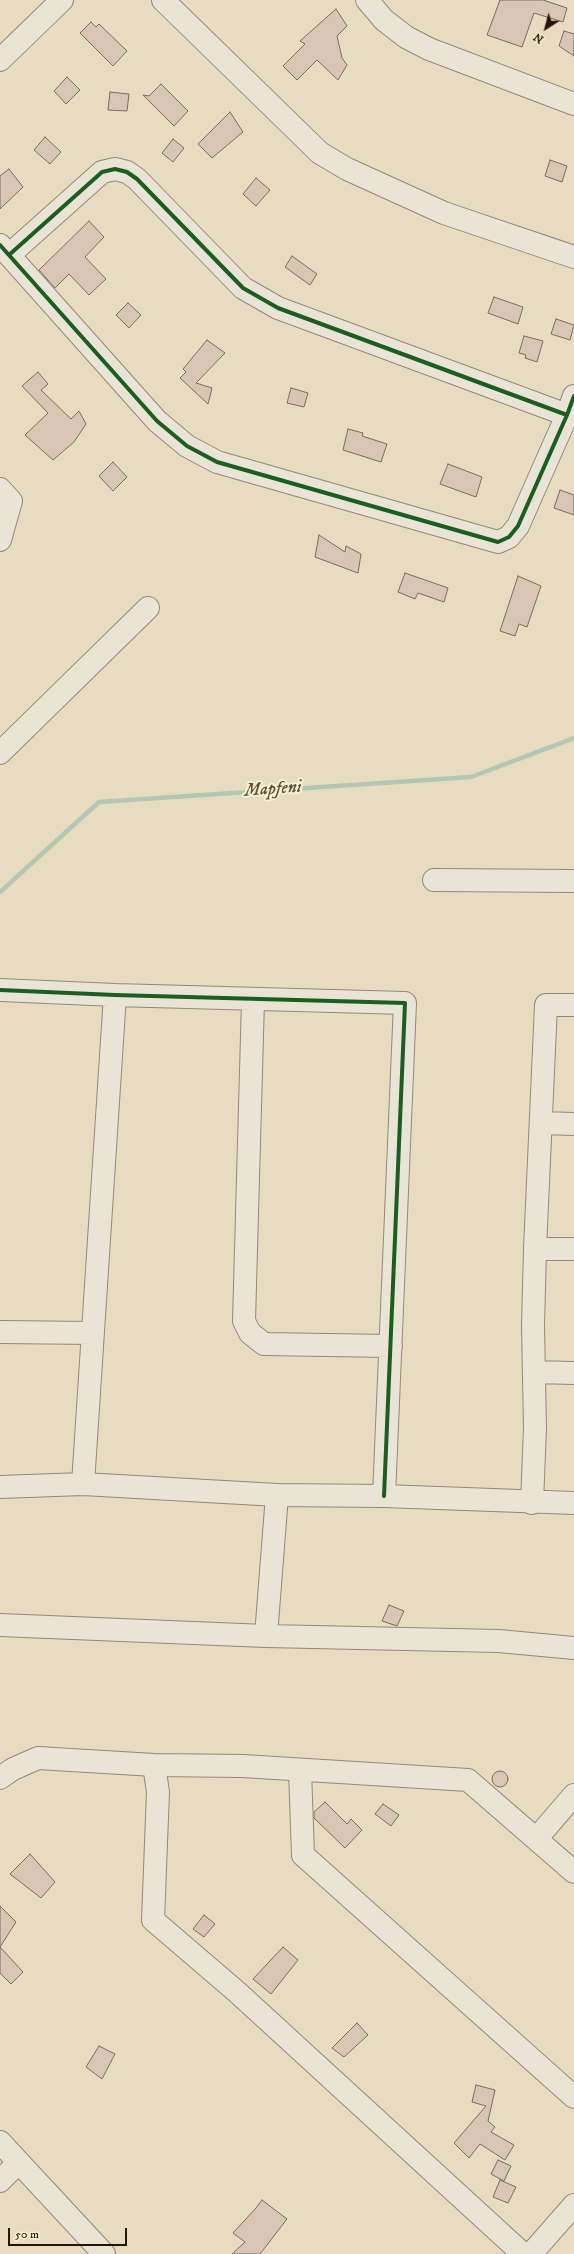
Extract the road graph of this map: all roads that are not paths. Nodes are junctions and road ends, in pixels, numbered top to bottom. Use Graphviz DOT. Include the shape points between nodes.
graph roads {
  1 [pos="62,0"];
  2 [pos="163,0"];
  3 [pos="367,0"];
  4 [pos="0,60"];
  5 [pos="574,104"];
  6 [pos="4,250"];
  7 [pos="574,257"];
  8 [pos="571,406"];
  9 [pos="0,489"];
  10 [pos="0,540"];
  11 [pos="148,608"];
  12 [pos="0,753"];
  13 [pos="434,880"];
  14 [pos="574,881"];
  15 [pos="0,990"];
  16 [pos="115,995"];
  17 [pos="253,1000"];
  18 [pos="574,1005"];
  19 [pos="542,1123"];
  20 [pos="574,1124"];
  21 [pos="535,1249"];
  22 [pos="574,1249"];
  23 [pos="0,1332"];
  24 [pos="92,1333"];
  25 [pos="391,1346"];
  26 [pos="534,1372"];
  27 [pos="574,1373"];
  28 [pos="83,1484"];
  29 [pos="0,1487"];
  30 [pos="277,1495"];
  31 [pos="384,1496"];
  32 [pos="532,1503"];
  33 [pos="574,1503"];
  34 [pos="0,1625"];
  35 [pos="266,1636"];
  36 [pos="574,1648"];
  37 [pos="154,1765"];
  38 [pos="300,1770"];
  39 [pos="0,1778"];
  40 [pos="574,1795"];
  41 [pos="537,1838"];
  42 [pos="574,1872"];
  43 [pos="574,2097"];
  44 [pos="0,2142"];
  45 [pos="18,2163"];
  46 [pos="0,2181"];
  47 [pos="574,2205"];
  48 [pos="104,2254"];
  49 [pos="523,2254"];
  50 [pos="531,2254"];
  1 -- 4 [label="street"];
  2 -- 7 [label="street" via="320,153 347,170 444,214"];
  3 -- 5 [label="street" via="406,37 429,49"];
  6 -- 8 [label="street" via="102,172 115,169 127,172 137,178 243,288 278,308"];
  6 -- 8 [label="street" via="157,421 186,446 224,464 498,542 509,537 518,526"];
  9 -- 10 [label="street" via="11,501"];
  11 -- 12 [label="street"];
  13 -- 14 [label="street"];
  15 -- 16 [label="street"];
  16 -- 17 [label="street"];
  16 -- 24 [label="street"];
  17 -- 25 [label="street" via="244,1321 250,1333 264,1344"];
  17 -- 25 [label="street" via="405,1003"];
  18 -- 19 [label="street" via="546,1005"];
  19 -- 20 [label="street"];
  19 -- 21 [label="street"];
  21 -- 22 [label="street"];
  21 -- 26 [label="street"];
  23 -- 24 [label="street"];
  24 -- 28 [label="street"];
  25 -- 31 [label="street"];
  26 -- 27 [label="street"];
  26 -- 32 [label="street"];
  28 -- 29 [label="street"];
  28 -- 30 [label="street"];
  30 -- 31 [label="street"];
  30 -- 35 [label="street"];
  31 -- 32 [label="street"];
  32 -- 33 [label="street"];
  34 -- 35 [label="street"];
  35 -- 36 [label="street" via="499,1642"];
  37 -- 38 [label="street" via="243,1766"];
  37 -- 39 [label="street" via="38,1758"];
  37 -- 49 [label="street" via="158,1792 153,1920 242,1997"];
  38 -- 41 [label="street" via="468,1780"];
  38 -- 43 [label="street" via="303,1855"];
  40 -- 41 [label="street"];
  41 -- 42 [label="street"];
  44 -- 45 [label="street"];
  45 -- 46 [label="street"];
  45 -- 48 [label="street"];
  47 -- 50 [label="street"];
}
